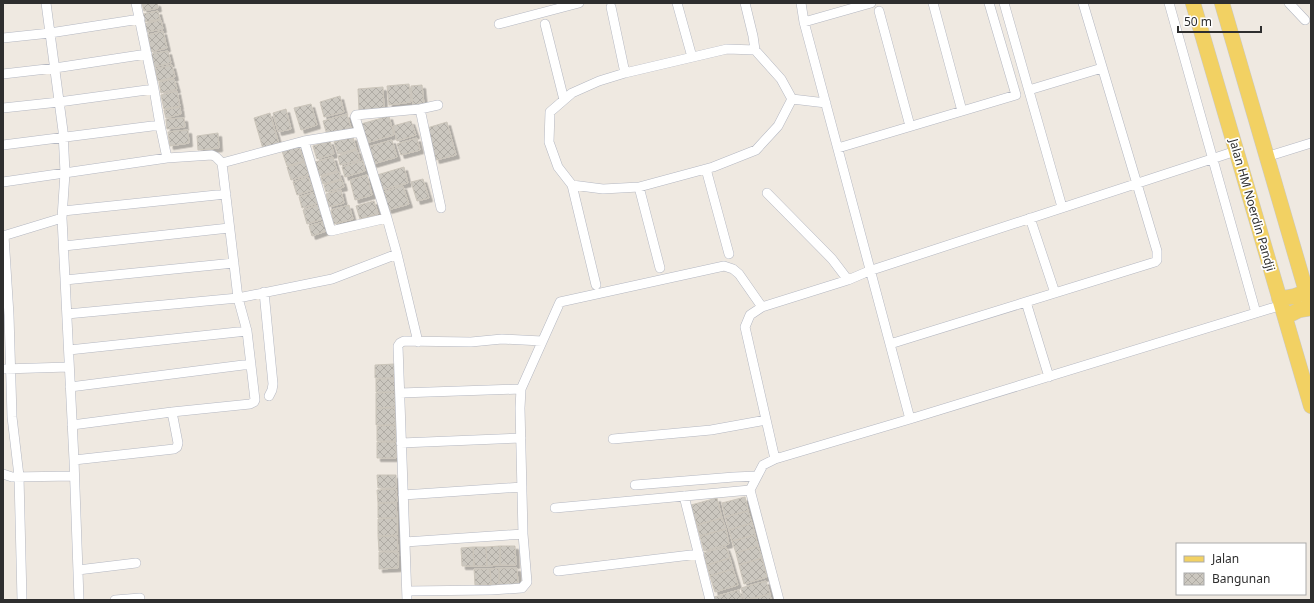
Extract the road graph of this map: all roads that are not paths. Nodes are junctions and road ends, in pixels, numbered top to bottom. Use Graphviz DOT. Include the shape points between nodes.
graph roads {
  1 [pos="46,3"];
  2 [pos="136,3"];
  3 [pos="579,3"];
  4 [pos="677,3"];
  5 [pos="745,3"];
  6 [pos="801,3"];
  7 [pos="871,3"];
  8 [pos="933,3"];
  9 [pos="989,3"];
  10 [pos="1004,3"];
  11 [pos="1084,3"];
  12 [pos="1169,3"];
  13 [pos="1193,3"];
  14 [pos="1222,3"];
  15 [pos="1289,3"];
  16 [pos="611,7"];
  17 [pos="879,11"];
  18 [pos="140,19"];
  19 [pos="1305,20"];
  20 [pos="804,22"];
  21 [pos="499,24"];
  22 [pos="545,24"];
  23 [pos="50,33"];
  24 [pos="3,38"];
  25 [pos="755,50"];
  26 [pos="147,54"];
  27 [pos="692,57"];
  28 [pos="55,68"];
  29 [pos="1102,68"];
  30 [pos="625,73"];
  31 [pos="3,74"];
  32 [pos="154,88"];
  33 [pos="1028,90"];
  34 [pos="792,99"];
  35 [pos="564,100"];
  36 [pos="59,102"];
  37 [pos="826,103"];
  38 [pos="438,105"];
  39 [pos="3,108"];
  40 [pos="420,109"];
  41 [pos="962,111"];
  42 [pos="160,125"];
  43 [pos="910,126"];
  44 [pos="359,132"];
  45 [pos="63,137"];
  46 [pos="304,141"];
  47 [pos="1311,143"];
  48 [pos="3,144"];
  49 [pos="838,148"];
  50 [pos="1236,151"];
  51 [pos="1266,157"];
  52 [pos="167,158"];
  53 [pos="1213,159"];
  54 [pos="222,163"];
  55 [pos="706,169"];
  56 [pos="65,173"];
  57 [pos="3,182"];
  58 [pos="1136,184"];
  59 [pos="572,185"];
  60 [pos="639,187"];
  61 [pos="767,193"];
  62 [pos="226,194"];
  63 [pos="1062,207"];
  64 [pos="441,208"];
  65 [pos="62,215"];
  66 [pos="387,218"];
  67 [pos="1030,218"];
  68 [pos="230,228"];
  69 [pos="3,236"];
  70 [pos="64,246"];
  71 [pos="397,254"];
  72 [pos="729,254"];
  73 [pos="234,263"];
  74 [pos="660,268"];
  75 [pos="869,271"];
  76 [pos="66,280"];
  77 [pos="848,280"];
  78 [pos="596,285"];
  79 [pos="1306,290"];
  80 [pos="264,292"];
  81 [pos="1055,294"];
  82 [pos="238,298"];
  83 [pos="1026,302"];
  84 [pos="762,307"];
  85 [pos="1282,307"];
  86 [pos="1311,308"];
  87 [pos="1256,313"];
  88 [pos="67,314"];
  89 [pos="6,315"];
  90 [pos="247,331"];
  91 [pos="542,341"];
  92 [pos="418,342"];
  93 [pos="890,344"];
  94 [pos="69,350"];
  95 [pos="251,364"];
  96 [pos="69,367"];
  97 [pos="7,369"];
  98 [pos="1049,377"];
  99 [pos="70,387"];
  100 [pos="521,389"];
  101 [pos="400,393"];
  102 [pos="270,396"];
  103 [pos="1311,406"];
  104 [pos="172,412"];
  105 [pos="8,417"];
  106 [pos="910,419"];
  107 [pos="766,420"];
  108 [pos="72,425"];
  109 [pos="521,438"];
  110 [pos="612,439"];
  111 [pos="401,443"];
  112 [pos="775,459"];
  113 [pos="74,460"];
  114 [pos="3,474"];
  115 [pos="74,476"];
  116 [pos="757,476"];
  117 [pos="16,477"];
  118 [pos="3,481"];
  119 [pos="635,485"];
  120 [pos="522,487"];
  121 [pos="750,490"];
  122 [pos="403,495"];
  123 [pos="684,496"];
  124 [pos="555,508"];
  125 [pos="523,534"];
  126 [pos="405,542"];
  127 [pos="699,554"];
  128 [pos="136,563"];
  129 [pos="78,570"];
  130 [pos="558,571"];
  131 [pos="407,595"];
  132 [pos="140,598"];
  133 [pos="22,600"];
  134 [pos="79,600"];
  135 [pos="115,600"];
  136 [pos="710,600"];
  137 [pos="779,600"];
  1 -- 23 [label="street"];
  2 -- 18 [label="street"];
  3 -- 21 [label="street"];
  4 -- 27 [label="street"];
  5 -- 25 [label="street"];
  6 -- 20 [label="street"];
  7 -- 20 [label="street"];
  8 -- 41 [label="street"];
  9 -- 41 [label="street" via="1016,95"];
  10 -- 33 [label="street"];
  11 -- 29 [label="street"];
  12 -- 53 [label="street"];
  13 -- 50 [label="main road, Jalan HM Noerdin Pandji"];
  14 -- 51 [label="main road"];
  15 -- 19 [label="street"];
  16 -- 30 [label="street"];
  17 -- 43 [label="street"];
  18 -- 23 [label="street"];
  18 -- 26 [label="street"];
  20 -- 37 [label="street"];
  22 -- 35 [label="street"];
  23 -- 24 [label="street"];
  23 -- 28 [label="street"];
  25 -- 27 [label="street" via="727,49"];
  25 -- 34 [label="street" via="781,80"];
  26 -- 28 [label="street"];
  26 -- 32 [label="street"];
  27 -- 30 [label="street"];
  28 -- 31 [label="street"];
  28 -- 36 [label="street"];
  29 -- 33 [label="street"];
  29 -- 58 [label="street"];
  30 -- 35 [label="street" via="572,92"];
  32 -- 36 [label="street"];
  32 -- 42 [label="street"];
  33 -- 63 [label="street"];
  34 -- 37 [label="street"];
  34 -- 55 [label="street" via="778,126 756,150"];
  35 -- 59 [label="street" via="550,112 549,142 558,167"];
  36 -- 39 [label="street"];
  36 -- 45 [label="street"];
  37 -- 49 [label="street"];
  38 -- 40 [label="street"];
  40 -- 44 [label="street" via="356,115"];
  40 -- 64 [label="street"];
  41 -- 43 [label="street"];
  42 -- 45 [label="street"];
  42 -- 52 [label="street"];
  43 -- 49 [label="street"];
  44 -- 46 [label="street"];
  44 -- 66 [label="street"];
  45 -- 48 [label="street"];
  45 -- 56 [label="street"];
  46 -- 54 [label="street"];
  46 -- 66 [label="street" via="331,231"];
  47 -- 51 [label="street"];
  49 -- 75 [label="street"];
  50 -- 53 [label="street"];
  50 -- 85 [label="main road, Jalan HM Noerdin Pandji"];
  51 -- 79 [label="main road"];
  52 -- 54 [label="street" via="212,155"];
  52 -- 56 [label="street"];
  53 -- 58 [label="street"];
  53 -- 87 [label="street"];
  54 -- 62 [label="street"];
  55 -- 60 [label="street"];
  55 -- 72 [label="street"];
  56 -- 57 [label="street"];
  56 -- 65 [label="street"];
  58 -- 63 [label="street"];
  58 -- 81 [label="street" via="1157,251 1157,260"];
  59 -- 60 [label="street" via="604,189"];
  59 -- 78 [label="street"];
  60 -- 74 [label="street"];
  61 -- 77 [label="street" via="832,259"];
  62 -- 65 [label="street"];
  62 -- 68 [label="street"];
  63 -- 67 [label="street"];
  65 -- 69 [label="street"];
  65 -- 70 [label="street"];
  66 -- 71 [label="street"];
  67 -- 75 [label="street"];
  67 -- 81 [label="street"];
  68 -- 70 [label="street"];
  68 -- 73 [label="street"];
  69 -- 89 [label="street"];
  70 -- 76 [label="street"];
  71 -- 80 [label="street" via="332,278"];
  71 -- 92 [label="street"];
  73 -- 76 [label="street"];
  73 -- 82 [label="street"];
  75 -- 77 [label="street"];
  75 -- 93 [label="street"];
  76 -- 88 [label="street"];
  77 -- 84 [label="street"];
  79 -- 85 [label="main road"];
  79 -- 86 [label="main road"];
  80 -- 82 [label="street"];
  80 -- 102 [label="street" via="273,384"];
  81 -- 83 [label="street"];
  82 -- 88 [label="street"];
  82 -- 90 [label="street"];
  83 -- 93 [label="street"];
  83 -- 98 [label="street"];
  84 -- 91 [label="street" via="739,274 724,266 560,302"];
  84 -- 107 [label="street" via="750,315 746,327"];
  85 -- 86 [label="main road" via="1299,310"];
  85 -- 87 [label="street"];
  85 -- 103 [label="main road, Jalan HM Noerdin Pandji"];
  87 -- 98 [label="street"];
  88 -- 94 [label="street"];
  89 -- 97 [label="street"];
  90 -- 94 [label="street"];
  90 -- 95 [label="street"];
  91 -- 92 [label="street" via="502,339"];
  91 -- 100 [label="street"];
  92 -- 101 [label="street" via="404,341 398,346"];
  93 -- 106 [label="street"];
  94 -- 96 [label="street"];
  95 -- 99 [label="street"];
  95 -- 104 [label="street" via="256,397 254,402"];
  96 -- 97 [label="street"];
  96 -- 99 [label="street"];
  97 -- 105 [label="street"];
  98 -- 106 [label="street"];
  99 -- 108 [label="street"];
  100 -- 101 [label="street"];
  100 -- 109 [label="street"];
  101 -- 111 [label="street"];
  104 -- 108 [label="street"];
  104 -- 113 [label="street" via="178,443 174,449"];
  105 -- 117 [label="street"];
  106 -- 112 [label="street"];
  107 -- 110 [label="street" via="711,430"];
  107 -- 112 [label="street"];
  108 -- 113 [label="street"];
  109 -- 111 [label="street"];
  109 -- 120 [label="street"];
  111 -- 122 [label="street"];
  112 -- 116 [label="street" via="763,465"];
  113 -- 115 [label="street"];
  114 -- 117 [label="street"];
  115 -- 117 [label="street"];
  115 -- 129 [label="street"];
  116 -- 119 [label="street"];
  116 -- 121 [label="street"];
  117 -- 118 [label="street"];
  117 -- 133 [label="street"];
  120 -- 122 [label="street"];
  120 -- 125 [label="street"];
  121 -- 123 [label="street"];
  121 -- 137 [label="street"];
  122 -- 126 [label="street"];
  123 -- 124 [label="street"];
  123 -- 127 [label="street"];
  125 -- 126 [label="street"];
  125 -- 131 [label="street" via="527,582 522,588"];
  126 -- 131 [label="street"];
  127 -- 130 [label="street"];
  127 -- 136 [label="street"];
  128 -- 129 [label="street"];
  129 -- 134 [label="street"];
  132 -- 135 [label="street"];
}
